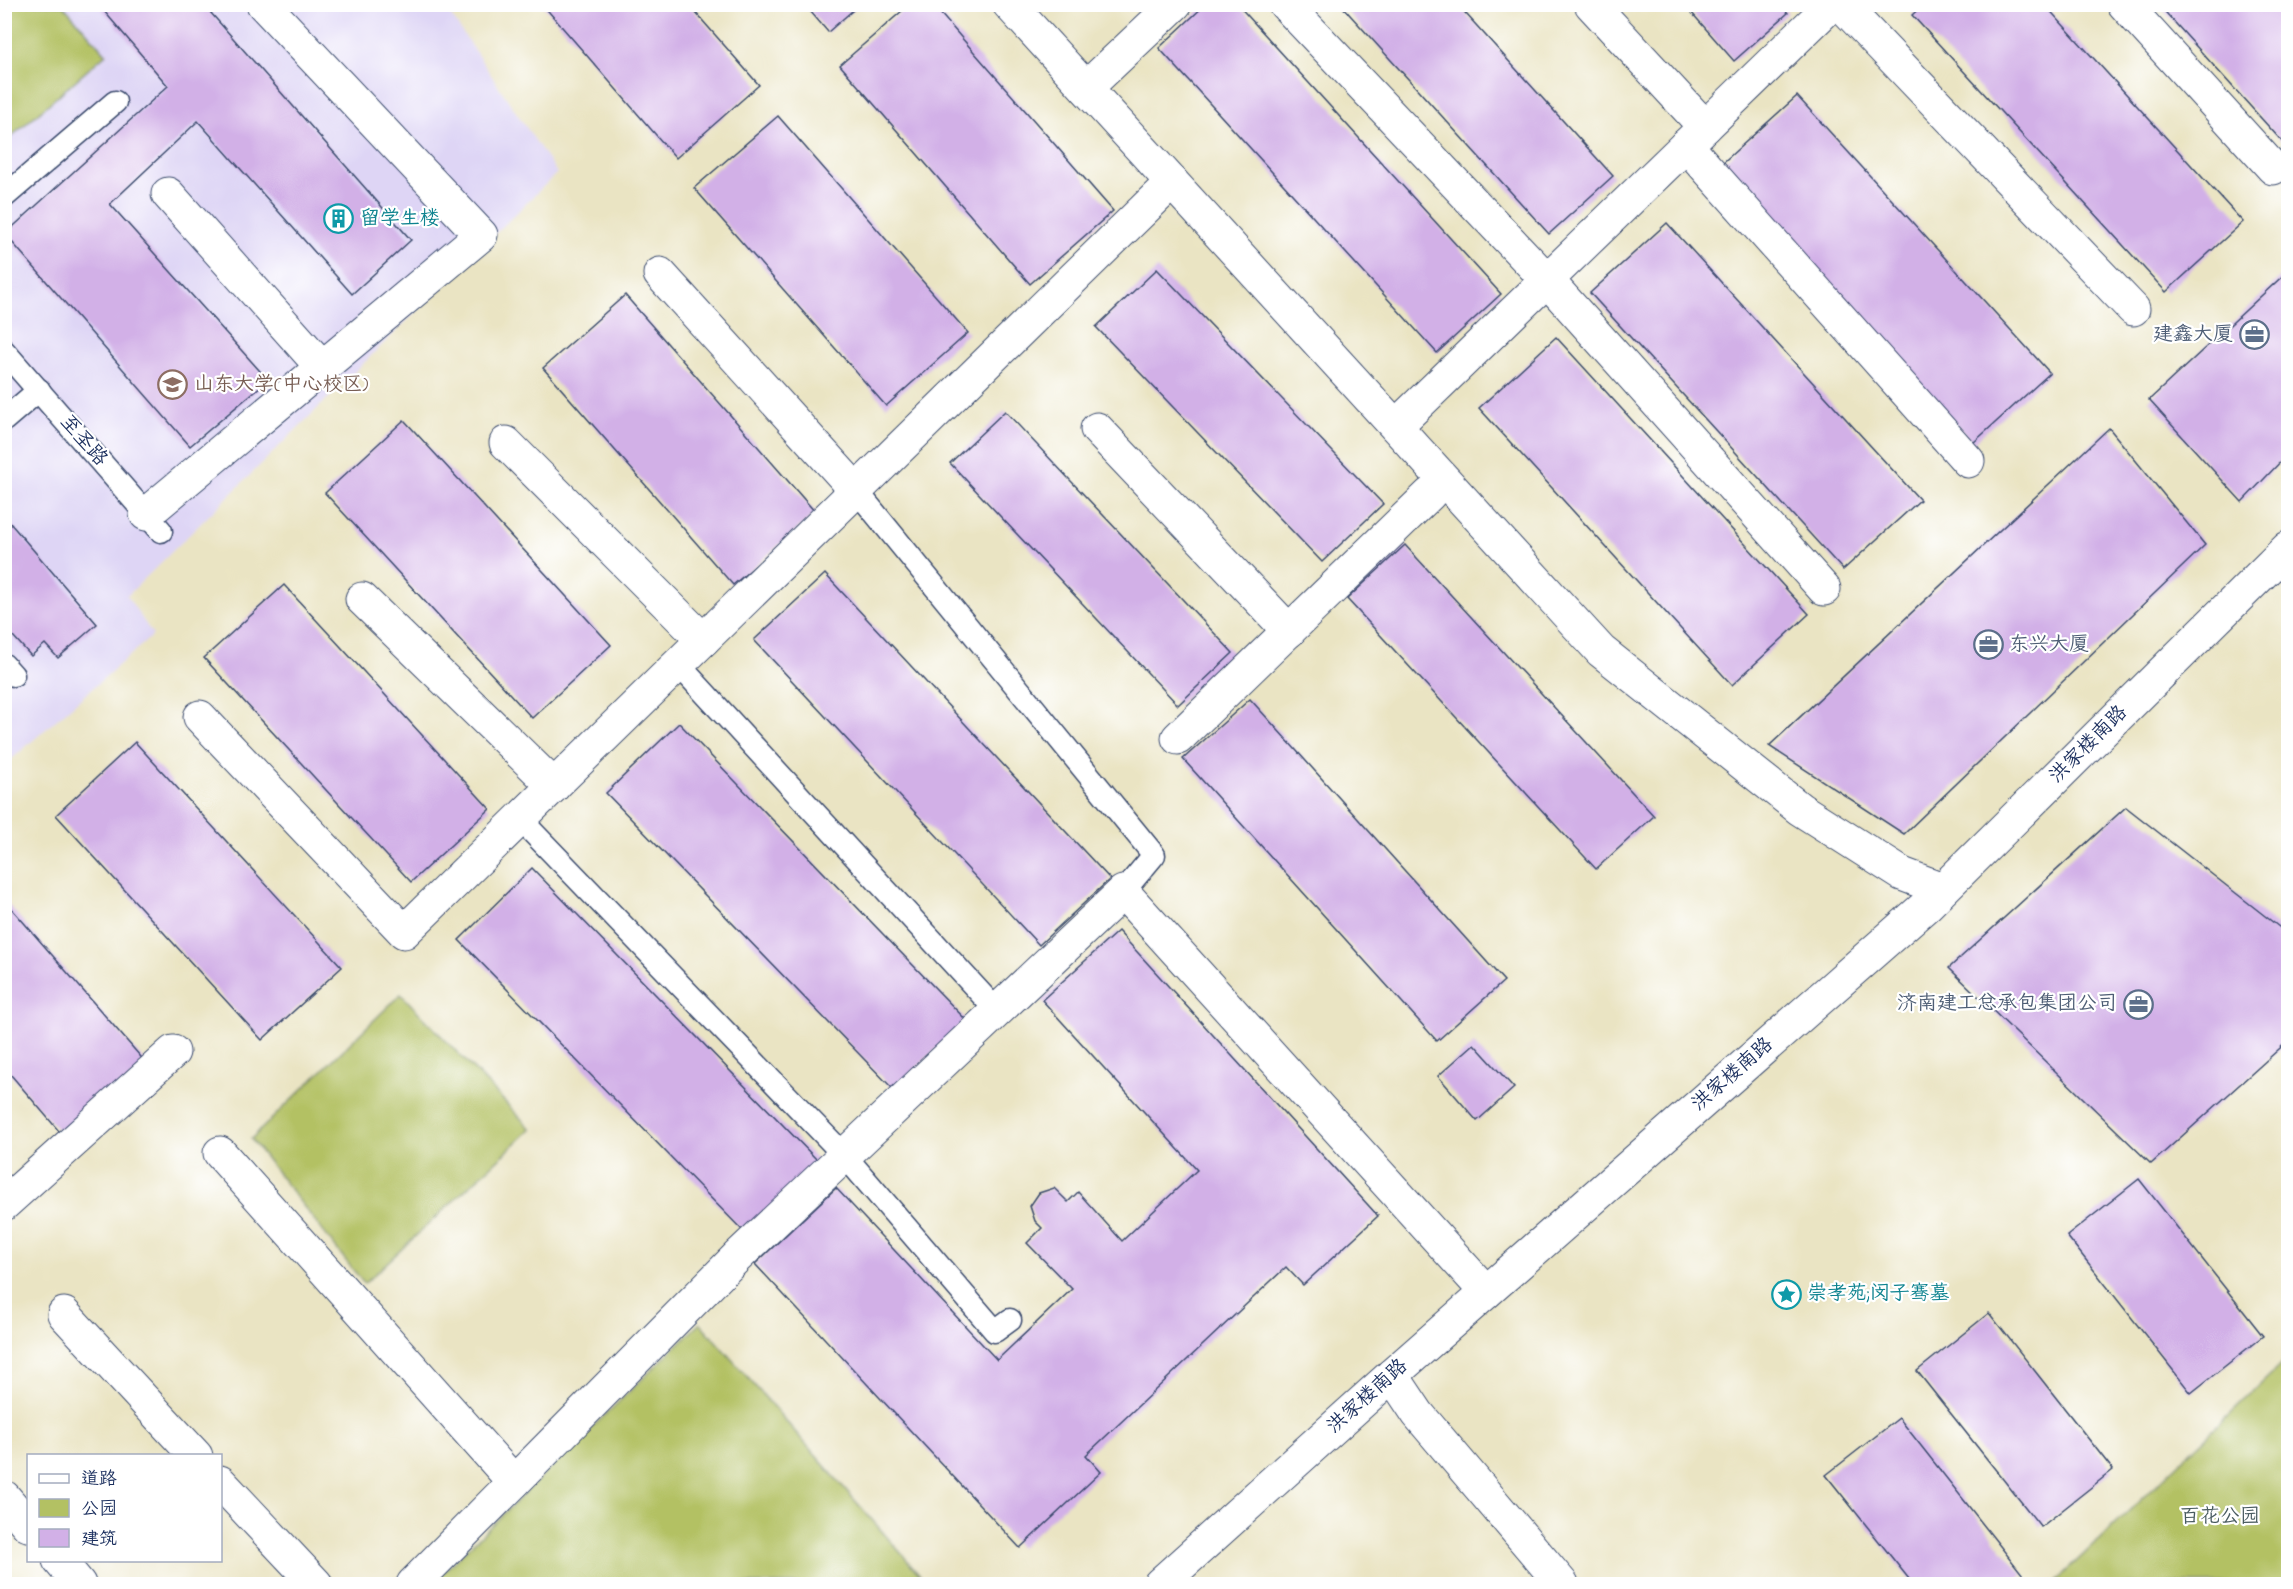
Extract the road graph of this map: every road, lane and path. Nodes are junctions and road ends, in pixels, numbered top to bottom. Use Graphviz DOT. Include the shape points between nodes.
graph roads {
  1 [pos="263,4"];
  2 [pos="1009,4"];
  3 [pos="1175,4"];
  4 [pos="1285,4"];
  5 [pos="1591,4"];
  6 [pos="1832,4"];
  7 [pos="1841,4"];
  8 [pos="2124,4"];
  9 [pos="1086,88"];
  10 [pos="115,102"];
  11 [pos="1695,136"];
  12 [pos="2273,168"];
  13 [pos="1172,182"];
  14 [pos="168,194"];
  15 [pos="4,197"];
  16 [pos="660,274"];
  17 [pos="1547,280"];
  18 [pos="2133,309"];
  19 [pos="4,351"];
  20 [pos="322,367"];
  21 [pos="39,390"];
  22 [pos="4,420"];
  23 [pos="1097,429"];
  24 [pos="1404,436"];
  25 [pos="506,443"];
  26 [pos="1968,461"];
  27 [pos="856,490"];
  28 [pos="1430,494"];
  29 [pos="154,523"];
  30 [pos="2289,548"];
  31 [pos="1824,589"];
  32 [pos="362,599"];
  33 [pos="1289,631"];
  34 [pos="703,640"];
  35 [pos="678,664"];
  36 [pos="200,717"];
  37 [pos="1178,738"];
  38 [pos="554,786"];
  39 [pos="520,819"];
  40 [pos="1123,892"];
  41 [pos="1935,897"];
  42 [pos="998,1012"];
  43 [pos="173,1052"];
  44 [pos="220,1154"];
  45 [pos="845,1156"];
  46 [pos="9,1191"];
  47 [pos="1486,1292"];
  48 [pos="64,1314"];
  49 [pos="1010,1320"];
  50 [pos="1392,1375"];
  51 [pos="195,1454"];
  52 [pos="514,1482"];
  53 [pos="222,1484"];
  54 [pos="4,1497"];
  55 [pos="27,1524"];
  56 [pos="61,1562"];
  57 [pos="79,1584"];
  58 [pos="316,1584"];
  59 [pos="413,1584"];
  60 [pos="1160,1584"];
  61 [pos="1562,1584"];
  1 -- 20 [label="street" via="481,235"];
  2 -- 9 [label="street"];
  3 -- 9 [label="street"];
  4 -- 17 [label="street"];
  5 -- 11 [label="street"];
  6 -- 11 [label="street"];
  7 -- 18 [label="street"];
  8 -- 12 [label="street"];
  9 -- 13 [label="street"];
  10 -- 15 [label="lane"];
  11 -- 17 [label="street"];
  11 -- 26 [label="street"];
  13 -- 24 [label="street"];
  13 -- 27 [label="street"];
  14 -- 20 [label="street"];
  16 -- 27 [label="street"];
  17 -- 24 [label="street"];
  17 -- 31 [label="street"];
  19 -- 21 [label="lane, 至圣路"];
  20 -- 29 [label="street"];
  21 -- 22 [label="lane"];
  21 -- 29 [label="lane, 至圣路"];
  23 -- 33 [label="street"];
  24 -- 28 [label="street"];
  24 -- 41 [label="street" via="1601,651 1800,809"];
  25 -- 34 [label="street"];
  27 -- 34 [label="street"];
  27 -- 40 [label="lane" via="1154,855"];
  28 -- 33 [label="street"];
  28 -- 41 [label="street" via="1589,666 1790,828 1886,890"];
  30 -- 41 [label="street, 洪家楼南路"];
  32 -- 38 [label="street"];
  33 -- 37 [label="street"];
  34 -- 35 [label="street"];
  35 -- 38 [label="street"];
  35 -- 42 [label="lane"];
  36 -- 39 [label="street" via="404,932"];
  38 -- 39 [label="street"];
  39 -- 45 [label="lane"];
  40 -- 42 [label="street"];
  40 -- 47 [label="street"];
  41 -- 47 [label="street, 洪家楼南路"];
  42 -- 45 [label="street"];
  43 -- 46 [label="street"];
  44 -- 52 [label="street"];
  45 -- 49 [label="lane" via="995,1331"];
  45 -- 52 [label="street" via="737,1257"];
  47 -- 50 [label="street, 洪家楼南路"];
  48 -- 51 [label="street"];
  50 -- 60 [label="street, 洪家楼南路"];
  50 -- 61 [label="street" via="1418,1414"];
  52 -- 59 [label="street"];
  53 -- 58 [label="street"];
  54 -- 55 [label="street"];
  56 -- 57 [label="street"];
}
